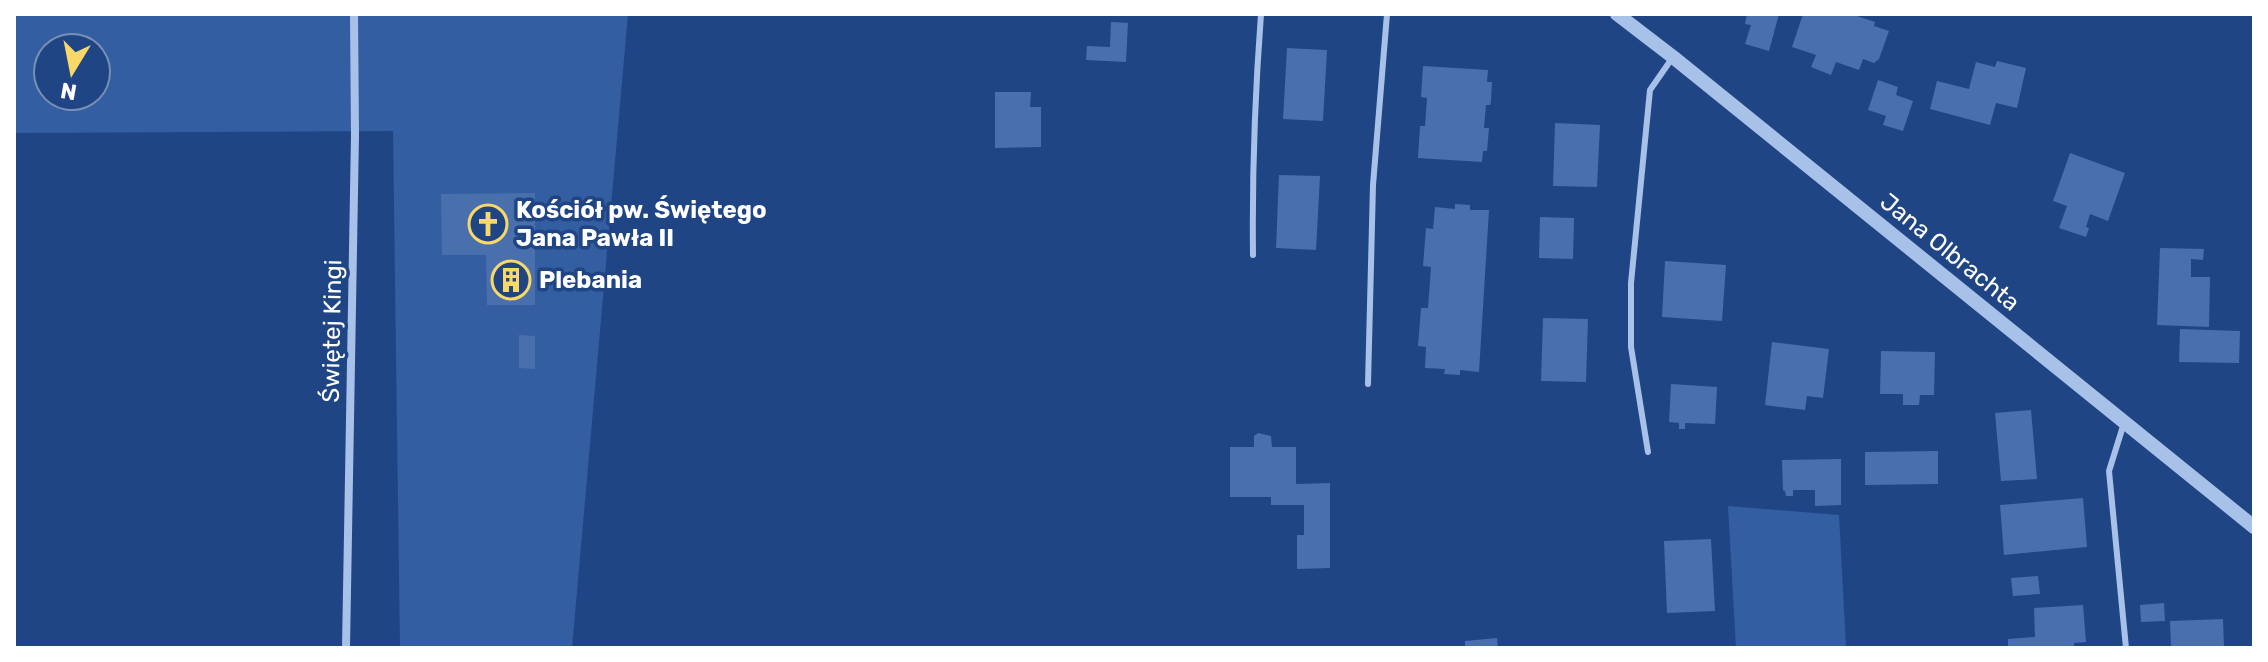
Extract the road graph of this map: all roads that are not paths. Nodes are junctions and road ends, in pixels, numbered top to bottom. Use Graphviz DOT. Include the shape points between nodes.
graph roads {
  1 [pos="354,14"];
  2 [pos="1261,14"];
  3 [pos="1387,14"];
  4 [pos="1617,14"];
  5 [pos="1673,57"];
  6 [pos="1253,255"];
  7 [pos="1368,384"];
  8 [pos="2125,421"];
  9 [pos="1648,452"];
  10 [pos="2254,527"];
  11 [pos="346,648"];
  12 [pos="2126,648"];
  1 -- 11 [label="street, Świętej Kingi"];
  2 -- 6 [label="lane"];
  3 -- 7 [label="lane" via="1373,185"];
  4 -- 5 [label="street, Jana Olbrachta"];
  5 -- 8 [label="street, Jana Olbrachta"];
  5 -- 9 [label="lane" via="1650,90 1631,283 1631,347"];
  8 -- 10 [label="street, Jana Olbrachta"];
  8 -- 12 [label="lane" via="2109,471"];
}
